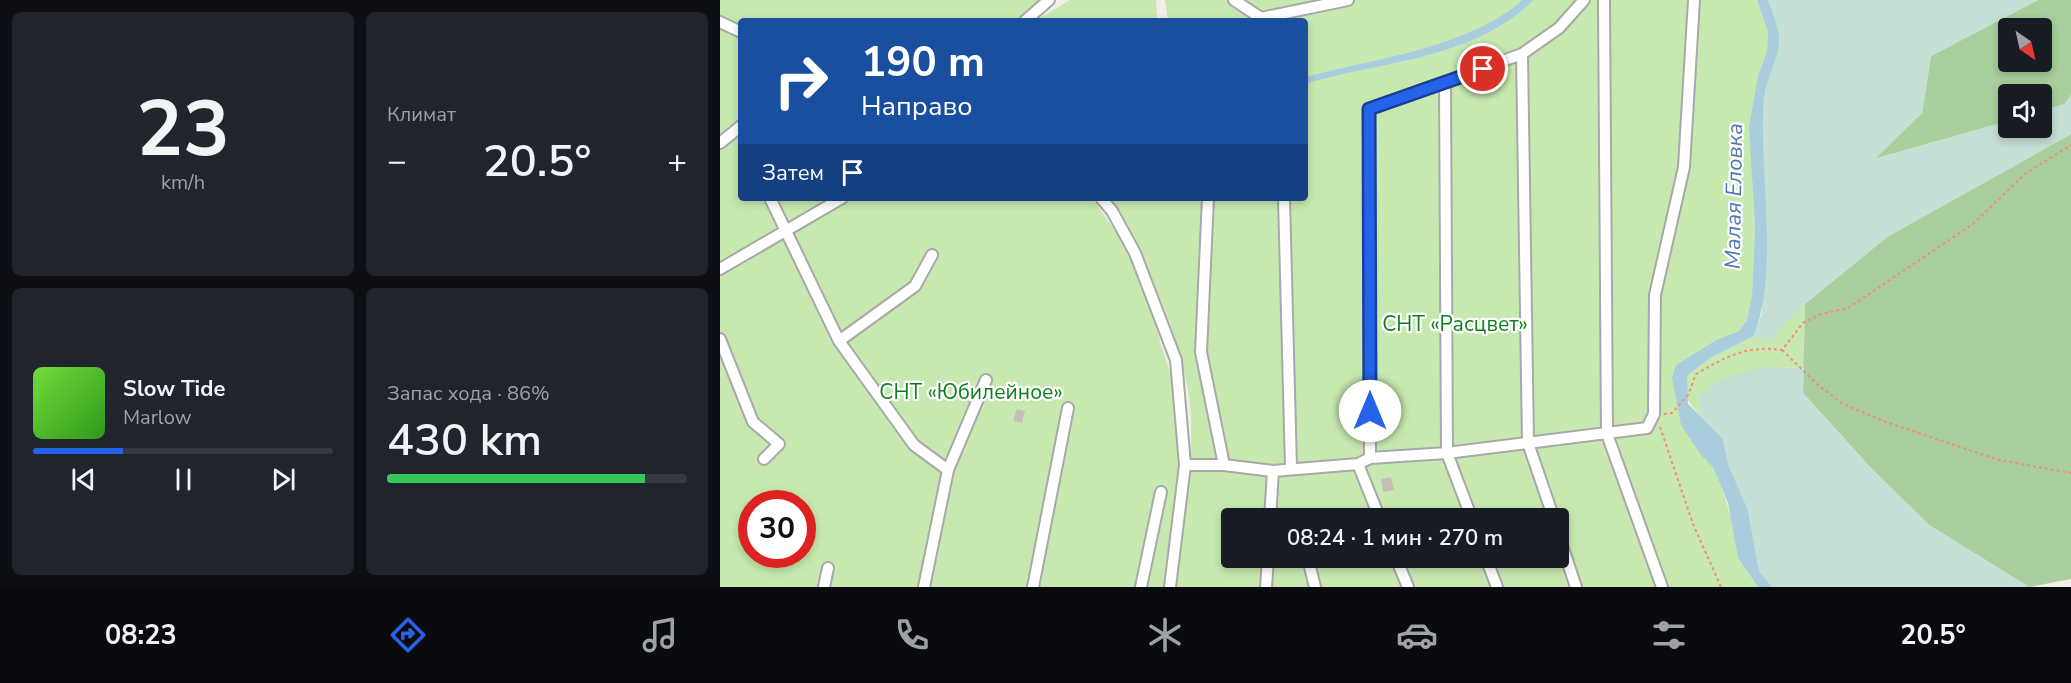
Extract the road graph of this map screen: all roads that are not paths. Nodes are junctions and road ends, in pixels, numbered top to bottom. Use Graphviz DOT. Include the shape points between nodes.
graph roads {
  1 [pos="1048,0"];
  2 [pos="1233,0"];
  3 [pos="1348,0"];
  4 [pos="1584,0"];
  5 [pos="1604,0"];
  6 [pos="1694,0"];
  7 [pos="1028,18"];
  8 [pos="720,22"];
  9 [pos="738,31"];
  10 [pos="1522,54"];
  11 [pos="1445,84"];
  12 [pos="738,131"];
  13 [pos="720,143"];
  14 [pos="771,201"];
  15 [pos="837,201"];
  16 [pos="1104,201"];
  17 [pos="1208,201"];
  18 [pos="1284,201"];
  19 [pos="785,232"];
  20 [pos="932,255"];
  21 [pos="720,269"];
  22 [pos="720,339"];
  23 [pos="839,341"];
  24 [pos="986,380"];
  25 [pos="1068,408"];
  26 [pos="1607,434"];
  27 [pos="1528,443"];
  28 [pos="1447,453"];
  29 [pos="1370,458"];
  30 [pos="764,459"];
  31 [pos="1358,464"];
  32 [pos="1185,465"];
  33 [pos="1224,465"];
  34 [pos="1291,468"];
  35 [pos="948,470"];
  36 [pos="1273,471"];
  37 [pos="1161,492"];
  38 [pos="1271,508"];
  39 [pos="1376,508"];
  40 [pos="1468,508"];
  41 [pos="1550,508"];
  42 [pos="1569,566"];
  43 [pos="828,568"];
  44 [pos="1267,568"];
  45 [pos="1310,568"];
  46 [pos="1400,568"];
  47 [pos="1490,568"];
  48 [pos="824,587"];
  49 [pos="924,587"];
  50 [pos="1033,587"];
  51 [pos="1142,587"];
  52 [pos="1170,587"];
  53 [pos="1266,587"];
  54 [pos="1315,587"];
  55 [pos="1408,587"];
  56 [pos="1497,587"];
  57 [pos="1576,587"];
  58 [pos="1662,587"];
  1 -- 7 [label="street"];
  2 -- 3 [label="street" via="1261,18"];
  4 -- 10 [label="street" via="1559,28"];
  5 -- 26 [label="street"];
  6 -- 26 [label="street" via="1684,167 1655,295 1654,414 1647,428"];
  8 -- 9 [label="street"];
  10 -- 11 [label="street"];
  10 -- 27 [label="street"];
  11 -- 28 [label="street"];
  11 -- 29 [label="street" via="1369,109"];
  12 -- 13 [label="street"];
  14 -- 19 [label="street"];
  15 -- 19 [label="street"];
  16 -- 32 [label="street" via="1135,253 1176,360"];
  17 -- 33 [label="street" via="1201,352"];
  18 -- 34 [label="street"];
  19 -- 21 [label="street"];
  19 -- 23 [label="street"];
  20 -- 23 [label="street" via="915,286"];
  22 -- 30 [label="street" via="753,422 779,444"];
  23 -- 35 [label="street" via="914,445"];
  24 -- 35 [label="street"];
  25 -- 50 [label="street"];
  26 -- 27 [label="street"];
  26 -- 58 [label="street"];
  27 -- 28 [label="street"];
  27 -- 41 [label="street"];
  28 -- 29 [label="street"];
  28 -- 40 [label="street"];
  29 -- 31 [label="street"];
  31 -- 34 [label="street"];
  31 -- 39 [label="street"];
  32 -- 33 [label="street"];
  32 -- 52 [label="street"];
  33 -- 36 [label="street"];
  34 -- 36 [label="street"];
  35 -- 49 [label="street"];
  36 -- 38 [label="street"];
  37 -- 51 [label="street"];
  42 -- 57 [label="street"];
  43 -- 48 [label="street"];
  44 -- 53 [label="street"];
  45 -- 54 [label="street"];
  46 -- 55 [label="street"];
  47 -- 56 [label="street"];
}
